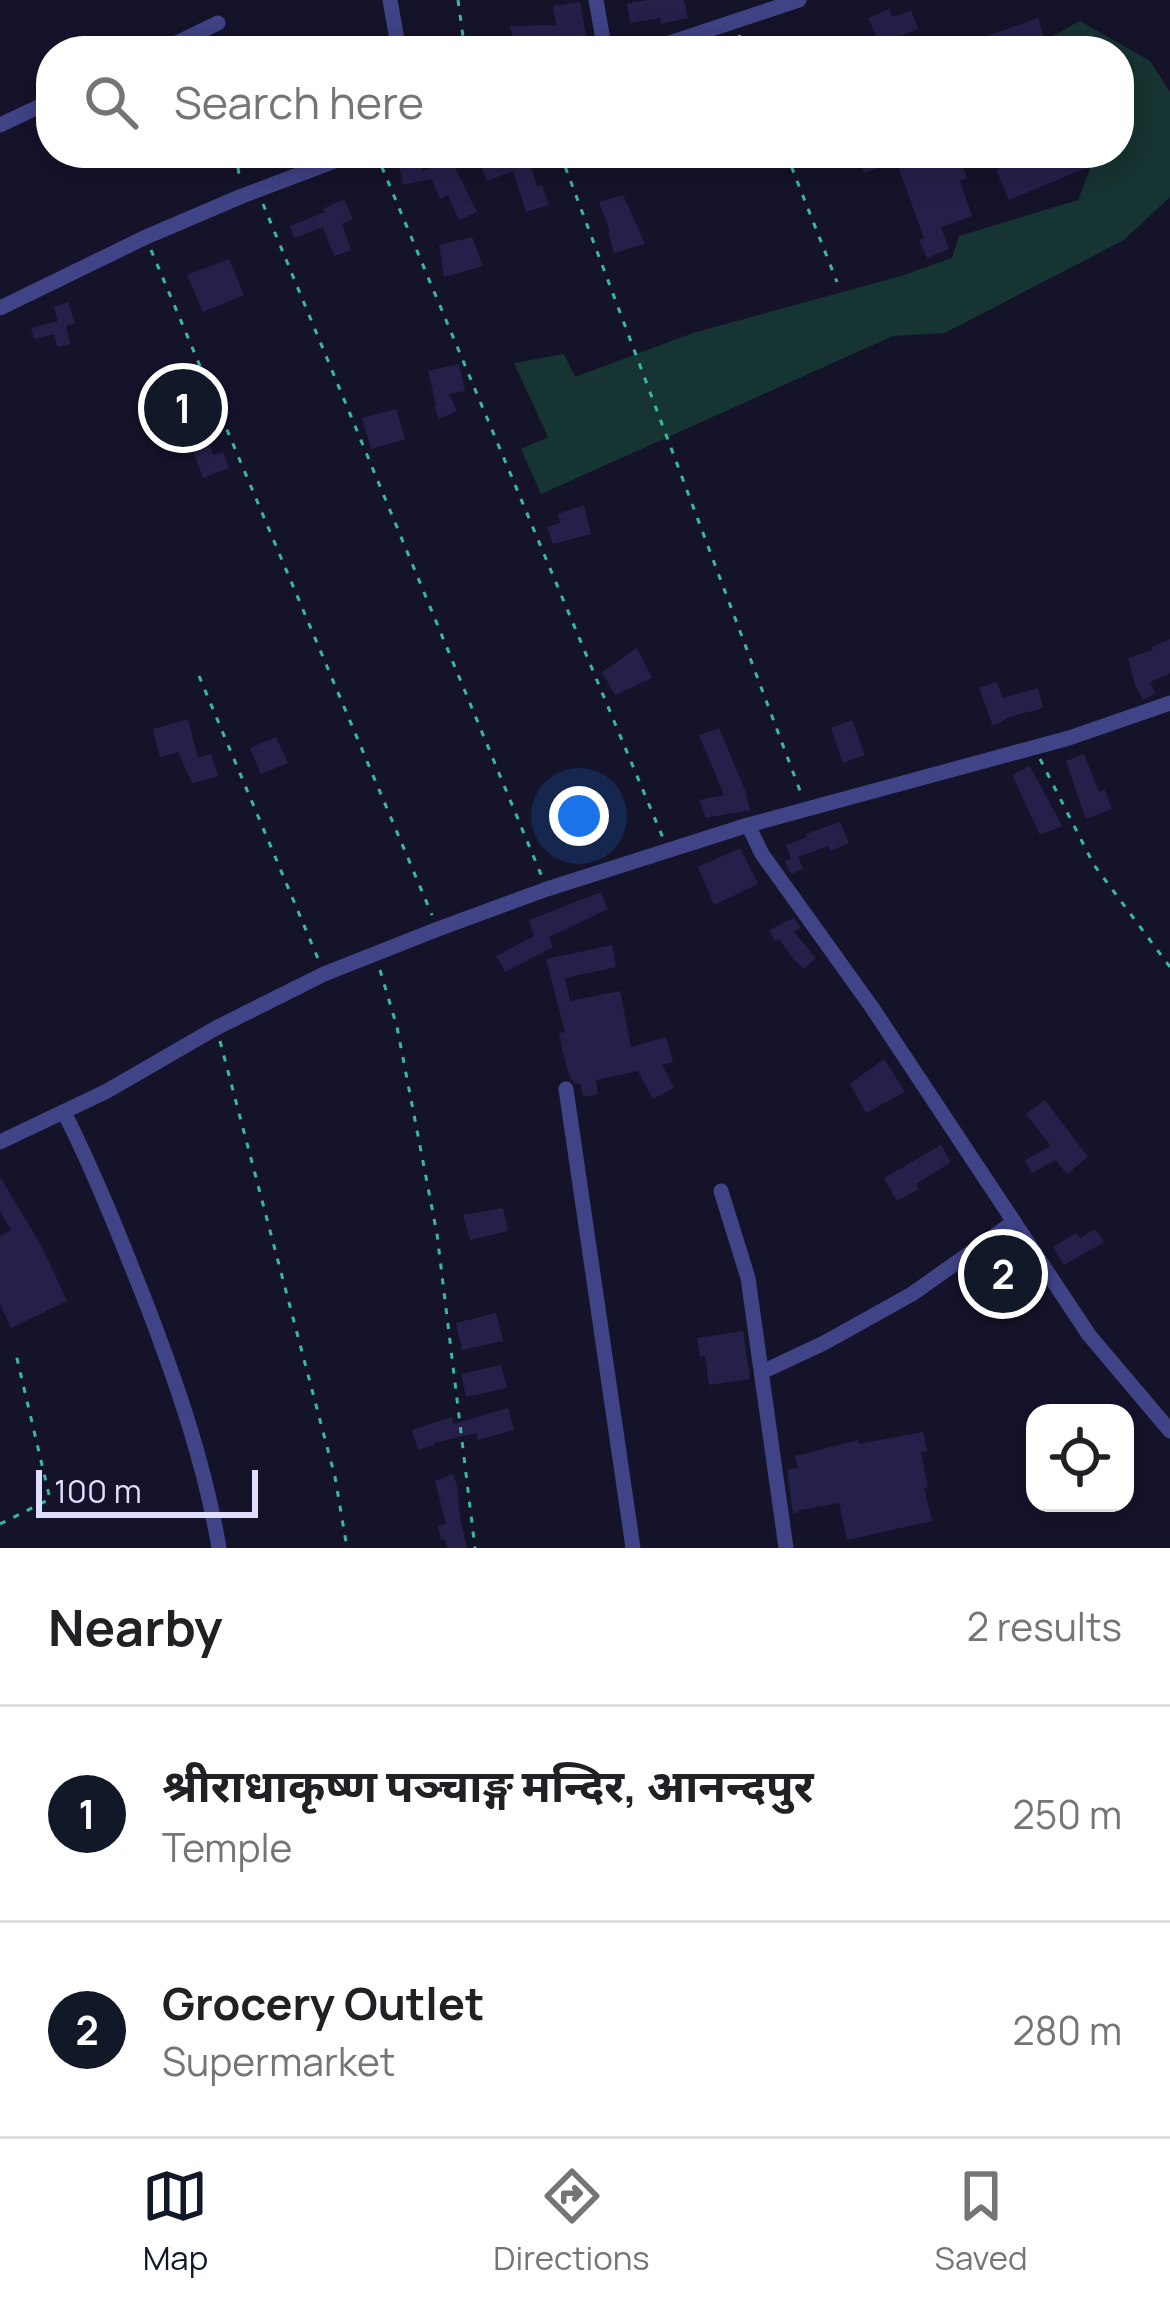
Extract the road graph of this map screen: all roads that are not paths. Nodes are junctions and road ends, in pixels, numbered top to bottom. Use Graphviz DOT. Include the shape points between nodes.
graph roads {
  1 [pos="391,0"];
  2 [pos="596,0"];
  3 [pos="799,0"];
  4 [pos="218,23"];
  5 [pos="191,36"];
  6 [pos="397,36"];
  7 [pos="602,36"];
  8 [pos="690,36"];
  9 [pos="36,108"];
  10 [pos="0,125"];
  11 [pos="316,168"];
  12 [pos="0,308"];
  13 [pos="1170,703"];
  14 [pos="748,825"];
  15 [pos="566,1089"];
  16 [pos="64,1112"];
  17 [pos="0,1142"];
  18 [pos="721,1191"];
  19 [pos="1014,1222"];
  20 [pos="762,1372"];
  21 [pos="1170,1431"];
  22 [pos="219,1548"];
  23 [pos="633,1548"];
  24 [pos="786,1548"];
  1 -- 6 [label="street"];
  2 -- 7 [label="street"];
  3 -- 8 [label="street"];
  4 -- 5 [label="street"];
  9 -- 10 [label="street"];
  11 -- 12 [label="street"];
  13 -- 14 [label="street"];
  14 -- 16 [label="street" via="547,889 324,974"];
  14 -- 19 [label="street"];
  15 -- 23 [label="street"];
  16 -- 17 [label="street"];
  16 -- 22 [label="street" via="182,1396"];
  18 -- 20 [label="street" via="748,1278"];
  19 -- 20 [label="street" via="912,1294"];
  19 -- 21 [label="street" via="1089,1336"];
  20 -- 24 [label="street"];
}
